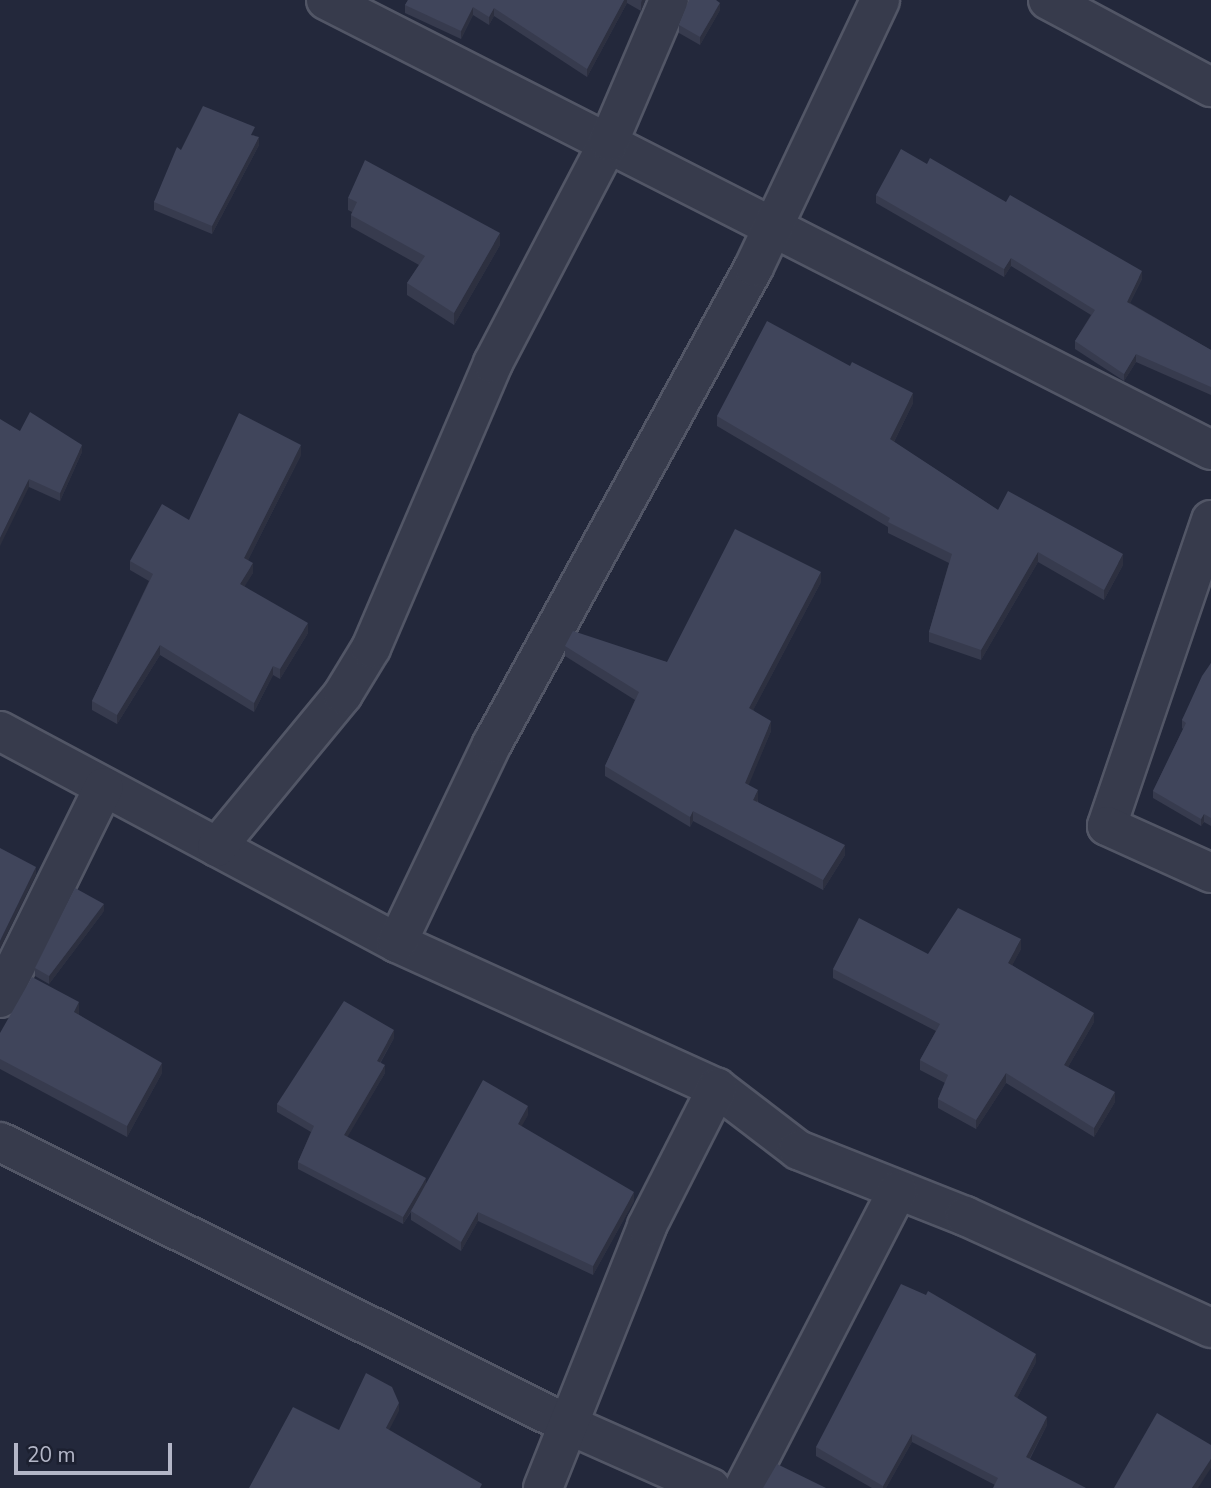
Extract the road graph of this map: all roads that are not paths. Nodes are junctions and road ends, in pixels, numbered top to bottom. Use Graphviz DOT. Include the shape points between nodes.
graph roads {
  1 [pos="326,0"];
  2 [pos="669,0"];
  3 [pos="880,0"];
  4 [pos="1048,0"];
  5 [pos="1211,87"];
  6 [pos="609,141"];
  7 [pos="775,225"];
  8 [pos="1211,450"];
  9 [pos="1211,520"];
  10 [pos="0,731"];
  11 [pos="104,787"];
  12 [pos="217,847"];
  13 [pos="1211,873"];
  14 [pos="397,943"];
  15 [pos="0,998"];
  16 [pos="717,1088"];
  17 [pos="0,1142"];
  18 [pos="898,1190"];
  19 [pos="1211,1328"];
  20 [pos="569,1425"];
  21 [pos="543,1488"];
  22 [pos="711,1488"];
  23 [pos="744,1488"];
  1 -- 6 [label="street"];
  2 -- 6 [label="street"];
  3 -- 7 [label="street"];
  4 -- 5 [label="street"];
  6 -- 7 [label="street"];
  6 -- 12 [label="street" via="493,363 357,673"];
  7 -- 8 [label="street"];
  7 -- 14 [label="street" via="492,744"];
  9 -- 13 [label="street" via="1107,826"];
  10 -- 11 [label="street"];
  11 -- 12 [label="street"];
  11 -- 15 [label="street"];
  12 -- 14 [label="street"];
  14 -- 16 [label="street"];
  16 -- 18 [label="street" via="798,1150"];
  16 -- 20 [label="street" via="647,1226"];
  17 -- 20 [label="street"];
  18 -- 19 [label="street"];
  18 -- 23 [label="street"];
  20 -- 21 [label="street"];
  20 -- 22 [label="street"];
}
